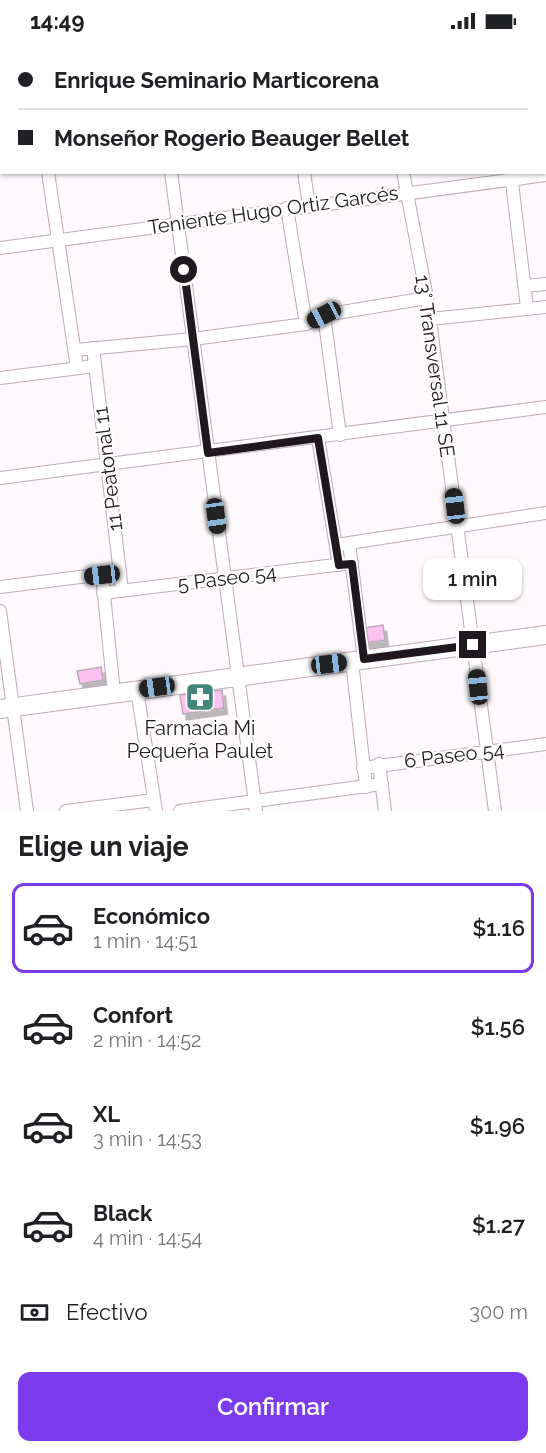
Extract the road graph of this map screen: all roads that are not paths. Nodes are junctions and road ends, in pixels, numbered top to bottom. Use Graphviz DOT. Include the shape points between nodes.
graph roads {
  1 [pos="48,174"];
  2 [pos="171,174"];
  3 [pos="304,174"];
  4 [pos="403,174"];
  5 [pos="546,175"];
  6 [pos="512,176"];
  7 [pos="405,192"];
  8 [pos="309,206"];
  9 [pos="287,208"];
  10 [pos="178,224"];
  11 [pos="59,240"];
  12 [pos="0,248"];
  13 [pos="525,286"];
  14 [pos="546,286"];
  15 [pos="428,298"];
  16 [pos="546,307"];
  17 [pos="527,308"];
  18 [pos="324,315"];
  19 [pos="430,319"];
  20 [pos="306,324"];
  21 [pos="193,339"];
  22 [pos="93,348"];
  23 [pos="76,350"];
  24 [pos="95,366"];
  25 [pos="77,368"];
  26 [pos="0,378"];
  27 [pos="546,407"];
  28 [pos="444,421"];
  29 [pos="340,435"];
  30 [pos="318,438"];
  31 [pos="208,453"];
  32 [pos="107,465"];
  33 [pos="0,478"];
  34 [pos="546,513"];
  35 [pos="458,527"];
  36 [pos="349,544"];
  37 [pos="336,545"];
  38 [pos="345,564"];
  39 [pos="120,572"];
  40 [pos="102,575"];
  41 [pos="225,578"];
  42 [pos="0,588"];
  43 [pos="122,590"];
  44 [pos="103,593"];
  45 [pos="0,611"];
  46 [pos="546,635"];
  47 [pos="473,645"];
  48 [pos="358,660"];
  49 [pos="238,676"];
  50 [pos="137,690"];
  51 [pos="114,693"];
  52 [pos="6,708"];
  53 [pos="546,744"];
  54 [pos="486,750"];
  55 [pos="379,764"];
  56 [pos="363,768"];
  57 [pos="382,784"];
  58 [pos="366,787"];
  59 [pos="155,805"];
  60 [pos="136,806"];
  61 [pos="255,806"];
  62 [pos="27,811"];
  63 [pos="66,811"];
  64 [pos="180,811"];
  65 [pos="385,811"];
  66 [pos="495,811"];
  1 -- 11 [label="street"];
  2 -- 10 [label="street"];
  3 -- 8 [label="street"];
  4 -- 7 [label="street, 13° Transversal 11 SE"];
  5 -- 6 [label="street, Teniente Hugo Ortiz Garcés"];
  6 -- 7 [label="street, Teniente Hugo Ortiz Garcés"];
  6 -- 13 [label="street"];
  7 -- 8 [label="street, Teniente Hugo Ortiz Garcés"];
  7 -- 15 [label="street, 13° Transversal 11 SE"];
  8 -- 9 [label="street, Teniente Hugo Ortiz Garcés"];
  9 -- 10 [label="street, Teniente Hugo Ortiz Garcés"];
  9 -- 20 [label="street"];
  10 -- 11 [label="street, Teniente Hugo Ortiz Garcés"];
  10 -- 21 [label="street"];
  11 -- 12 [label="street, Teniente Hugo Ortiz Garcés"];
  11 -- 23 [label="street"];
  13 -- 14 [label="street"];
  13 -- 17 [label="street"];
  15 -- 18 [label="street"];
  15 -- 19 [label="street, 13° Transversal 11 SE"];
  16 -- 17 [label="street"];
  17 -- 19 [label="street"];
  18 -- 20 [label="street"];
  18 -- 29 [label="street"];
  19 -- 28 [label="street, 13° Transversal 11 SE"];
  20 -- 21 [label="street"];
  21 -- 22 [label="street"];
  21 -- 31 [label="street"];
  22 -- 23 [label="street"];
  22 -- 24 [label="street, 11 Peatonal 11"];
  23 -- 25 [label="street"];
  24 -- 25 [label="street"];
  24 -- 32 [label="street, 11 Peatonal 11"];
  25 -- 26 [label="street"];
  27 -- 28 [label="street"];
  28 -- 29 [label="street"];
  28 -- 35 [label="street, 13° Transversal 11 SE"];
  29 -- 30 [label="street"];
  30 -- 31 [label="street"];
  30 -- 37 [label="street"];
  31 -- 32 [label="street"];
  31 -- 41 [label="street"];
  32 -- 33 [label="street"];
  32 -- 39 [label="street, 11 Peatonal 11"];
  34 -- 35 [label="street"];
  35 -- 36 [label="street"];
  35 -- 47 [label="street, 13° Transversal 11 SE"];
  36 -- 37 [label="street"];
  36 -- 38 [label="street"];
  37 -- 38 [label="street"];
  38 -- 41 [label="street, 5 Paseo 54"];
  38 -- 48 [label="street"];
  39 -- 40 [label="street"];
  39 -- 43 [label="street, 11 Peatonal 11"];
  40 -- 42 [label="street"];
  40 -- 44 [label="street"];
  41 -- 43 [label="street, 5 Paseo 54"];
  41 -- 49 [label="street"];
  43 -- 44 [label="street, 5 Paseo 54"];
  44 -- 51 [label="street"];
  45 -- 52 [label="street"];
  46 -- 47 [label="street"];
  47 -- 48 [label="street"];
  47 -- 54 [label="street, 13° Transversal 11 SE"];
  48 -- 49 [label="street"];
  48 -- 56 [label="street"];
  49 -- 50 [label="street"];
  49 -- 61 [label="street"];
  50 -- 51 [label="street"];
  50 -- 59 [label="street"];
  51 -- 52 [label="street"];
  52 -- 62 [label="street"];
  53 -- 54 [label="street, 6 Paseo 54"];
  54 -- 55 [label="street, 6 Paseo 54"];
  54 -- 66 [label="street, 13° Transversal 11 SE"];
  55 -- 56 [label="street, 6 Paseo 54"];
  55 -- 57 [label="street"];
  56 -- 58 [label="street"];
  57 -- 58 [label="street, 6 Paseo 54"];
  57 -- 65 [label="street"];
  58 -- 61 [label="street, 6 Paseo 54"];
  59 -- 60 [label="street"];
  60 -- 63 [label="street"];
  61 -- 64 [label="street, 6 Paseo 54"];
}
